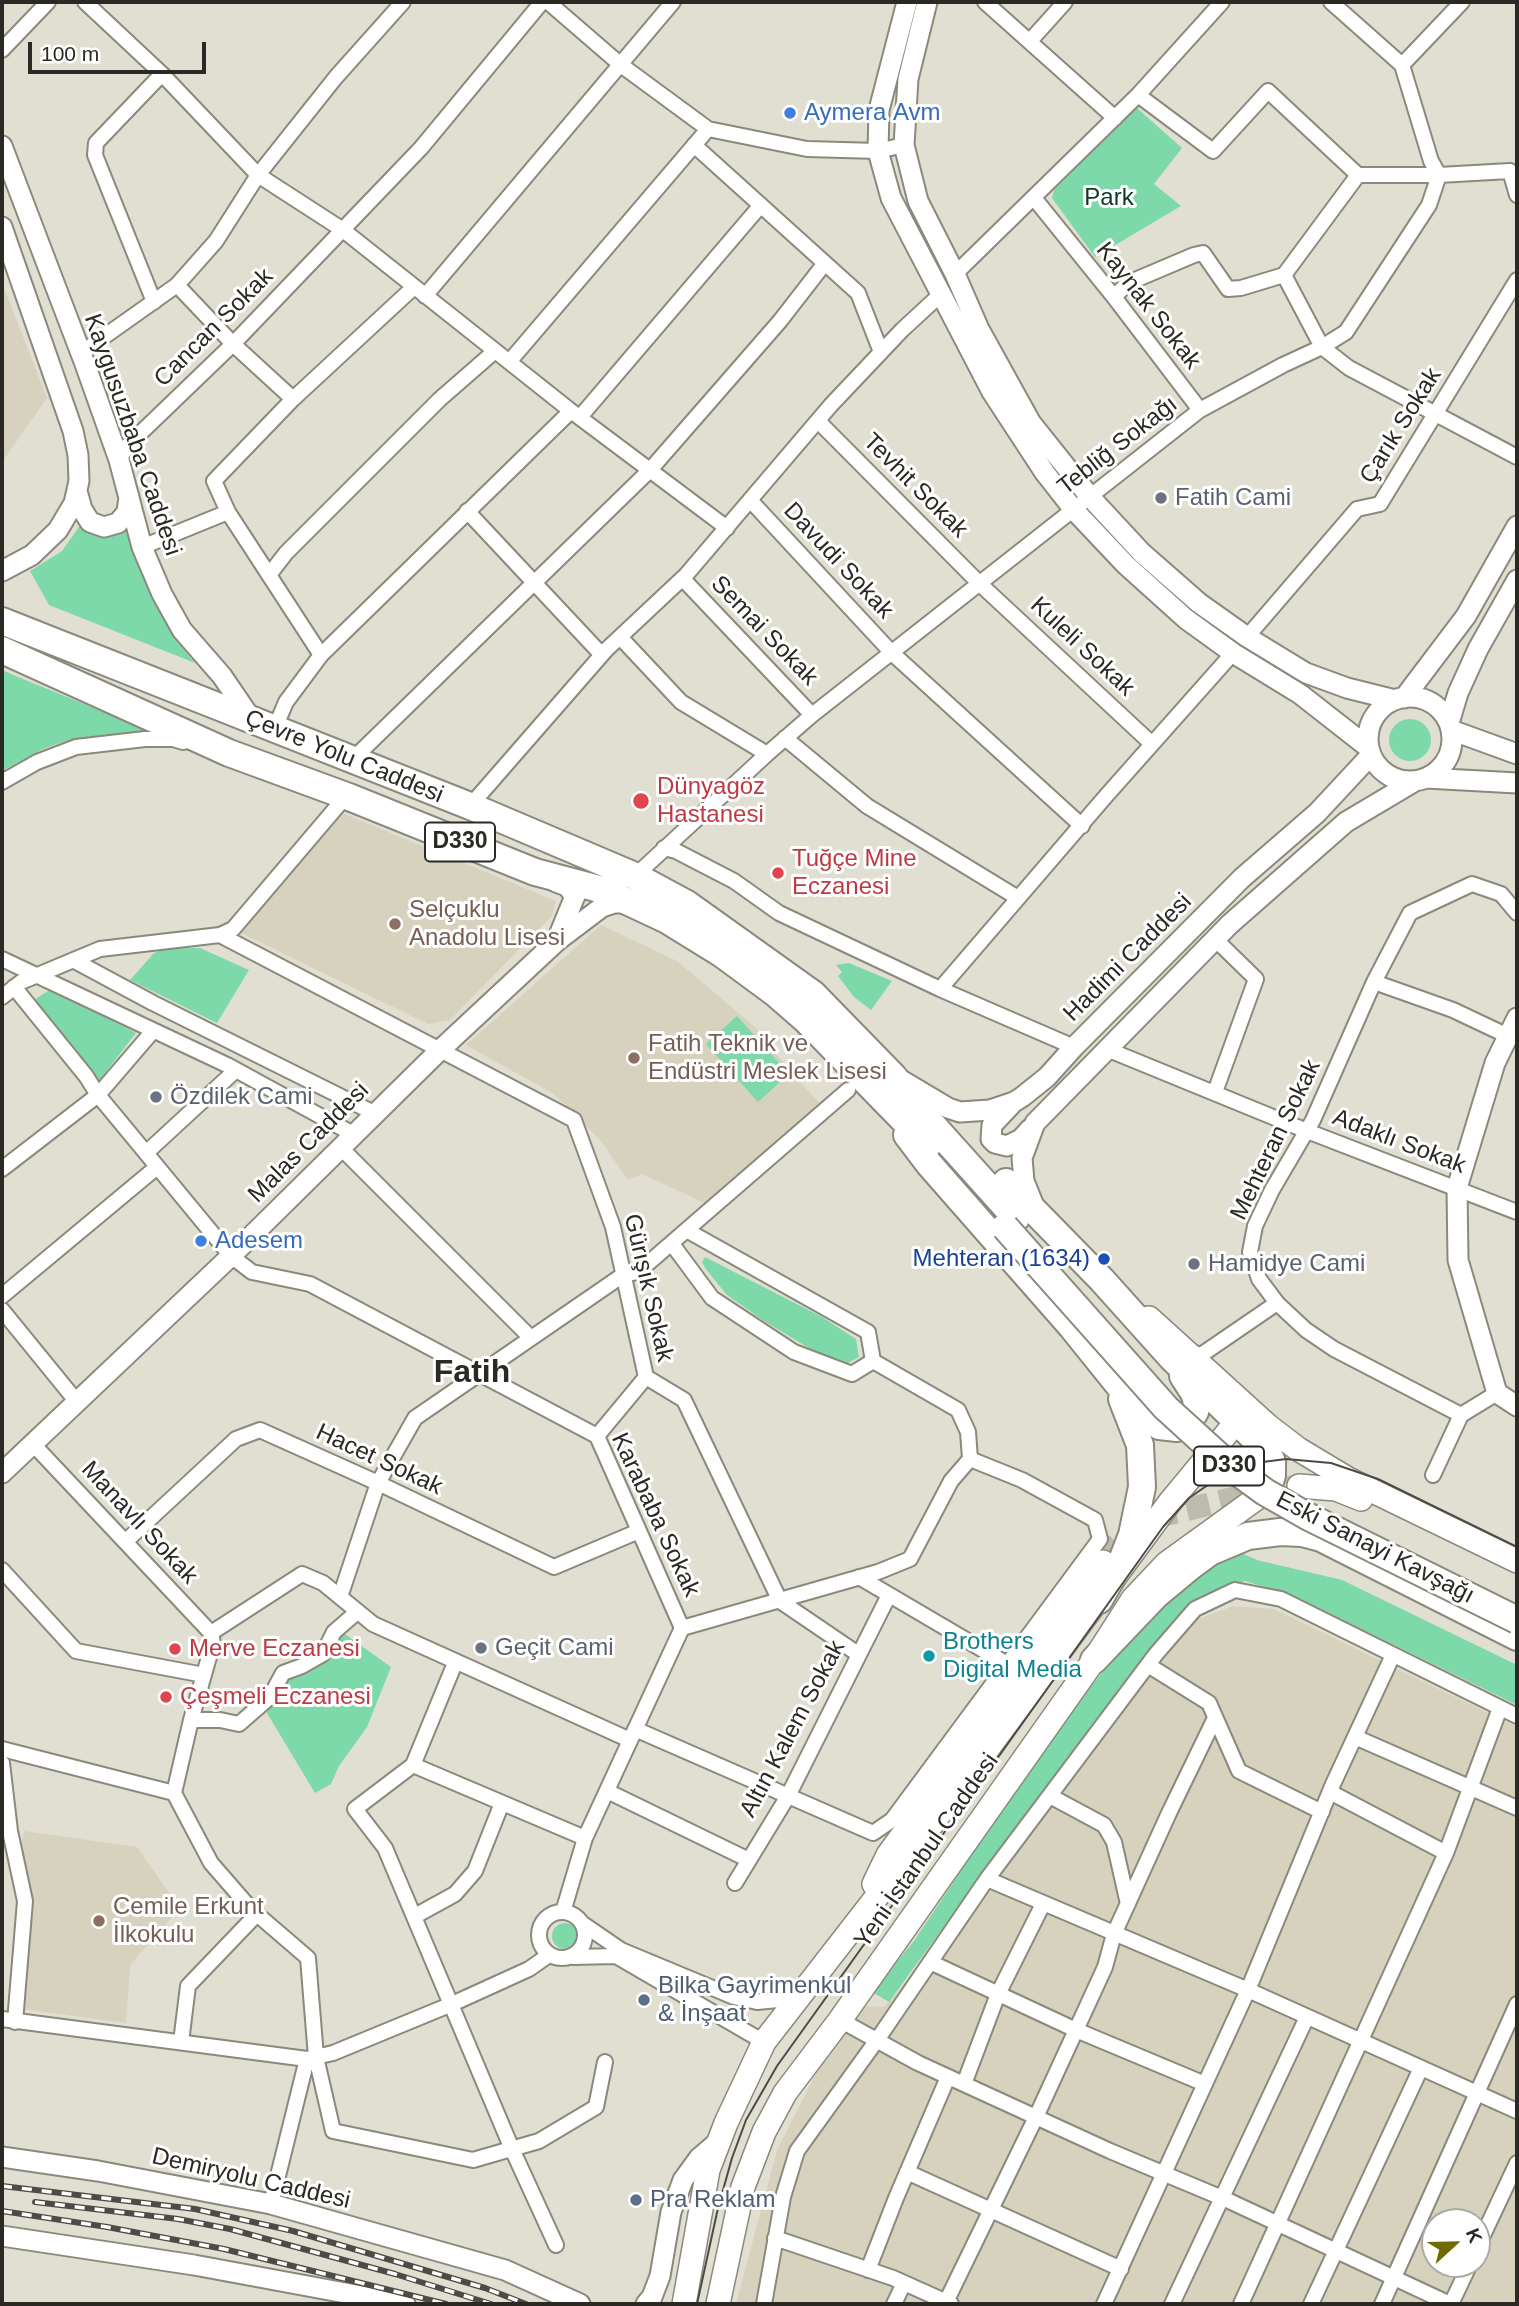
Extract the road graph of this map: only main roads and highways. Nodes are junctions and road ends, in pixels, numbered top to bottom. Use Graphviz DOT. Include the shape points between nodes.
graph roads {
  1 [pos="907,2"];
  2 [pos="927,2"];
  3 [pos="2,146"];
  4 [pos="2,227"];
  5 [pos="76,491"];
  6 [pos="129,494"];
  7 [pos="1517,526"];
  8 [pos="2,571"];
  9 [pos="1517,580"];
  10 [pos="2,621"];
  11 [pos="2,650"];
  12 [pos="1400,699"];
  13 [pos="263,725"];
  14 [pos="1450,727"];
  15 [pos="1370,751"];
  16 [pos="1517,754"];
  17 [pos="1420,780"];
  18 [pos="1517,783"];
  19 [pos="535,872"];
  20 [pos="635,904"];
  21 [pos="557,940"];
  22 [pos="1517,1018"];
  23 [pos="886,1084"];
  24 [pos="1014,1102"];
  25 [pos="1035,1123"];
  26 [pos="1020,1220"];
  27 [pos="1178,1354"];
  28 [pos="1110,1375"];
  29 [pos="1517,1406"];
  30 [pos="1237,1420"];
  31 [pos="2,1473"];
  32 [pos="1269,1485"];
  33 [pos="1299,1486"];
  34 [pos="1517,1561"];
  35 [pos="1103,1562"];
  36 [pos="1517,1577"];
  37 [pos="1099,1600"];
  38 [pos="1517,1602"];
  39 [pos="1517,1620"];
  40 [pos="1517,1637"];
  41 [pos="1094,1660"];
  42 [pos="853,1927"];
  43 [pos="719,2141"];
  44 [pos="2,2157"];
  45 [pos="2,2236"];
  46 [pos="405,2304"];
  47 [pos="580,2304"];
  48 [pos="646,2304"];
  49 [pos="684,2304"];
  50 [pos="718,2304"];
  1 -- 15 [label="main road" via="879,110 878,151 891,198 992,392 1045,473 1126,565 1186,619 1300,694"];
  2 -- 12 [label="main road" via="908,79 904,145 918,201 979,329 1031,423 1142,553 1199,603 1306,673 1347,688"];
  3 -- 6 [label="main road, Kaygusuzbaba Caddesi"];
  4 -- 5 [label="main road" via="73,431 78,455"];
  5 -- 6 [label="main road" via="90,522 104,527 118,523 127,512"];
  5 -- 8 [label="main road" via="74,503 45,545"];
  6 -- 13 [label="main road, Kaygusuzbaba Caddesi" via="142,547 182,630"];
  7 -- 12 [label="main road" via="1466,616"];
  9 -- 14 [label="main road" via="1478,649 1458,693"];
  10 -- 13 [label="highway, Çevre Yolu Caddesi / D330"];
  11 -- 19 [label="highway, Çevre Yolu Caddesi / D330" via="229,753"];
  12 -- 14 [label="main road" via="1431,703"];
  12 -- 15 [label="main road" via="1377,713 1368,736"];
  13 -- 23 [label="highway, Çevre Yolu Caddesi / D330" via="470,806 635,876 687,904 813,994"];
  14 -- 16 [label="main road"];
  14 -- 17 [label="main road" via="1444,764"];
  15 -- 17 [label="main road" via="1390,776"];
  15 -- 24 [label="main road, Hadimi Caddesi" via="1317,813 1242,878 1047,1077"];
  17 -- 18 [label="main road"];
  17 -- 25 [label="main road, Hadimi Caddesi" via="1346,822 1215,939"];
  19 -- 20 [label="highway, Çevre Yolu Caddesi / D330" via="603,890"];
  19 -- 21 [label="main road" via="567,886 575,896"];
  20 -- 21 [label="main road, Malas Caddesi" via="602,907"];
  20 -- 23 [label="highway, Çevre Yolu Caddesi / D330" via="711,947"];
  21 -- 31 [label="main road, Malas Caddesi"];
  22 -- 29 [label="main road" via="1494,1063 1457,1188 1458,1260 1494,1384"];
  23 -- 24 [label="main road, Hadimi Caddesi" via="960,1112"];
  23 -- 26 [label="highway, Çevre Yolu Caddesi / D330" via="919,1110"];
  23 -- 28 [label="highway" via="929,1164"];
  24 -- 25 [label="main road" via="992,1125 995,1143 1014,1144"];
  25 -- 26 [label="main road, Hadimi Caddesi" via="1021,1158 1028,1191"];
  26 -- 27 [label="highway" via="1102,1280"];
  26 -- 38 [label="highway, Eski Sanayi Kavşağı / D330" via="1159,1378 1236,1452 1335,1515"];
  26 -- 39 [label="highway, Eski Sanayi Kavşağı / D330, bridge" via="1166,1408 1232,1468 1307,1516"];
  27 -- 28 [label="highway" via="1197,1402 1192,1418 1177,1428 1158,1426"];
  27 -- 30 [label="highway"];
  27 -- 34 [label="main road" via="1298,1449 1371,1491"];
  28 -- 37 [label="highway" via="1137,1436 1143,1476 1132,1535"];
  30 -- 32 [label="highway" via="1269,1455 1273,1469"];
  30 -- 37 [label="main road, Yeni İstanbul Caddesi"];
  32 -- 41 [label="main road, Yeni İstanbul Caddesi" via="1155,1575 1124,1612"];
  33 -- 36 [label="main road" via="1349,1493"];
  35 -- 42 [label="main road, Yeni İstanbul Caddesi" via="888,1855"];
  37 -- 42 [label="main road, Yeni İstanbul Caddesi"];
  40 -- 41 [label="highway" via="1321,1538 1273,1532 1227,1544 1191,1566 1156,1595"];
  41 -- 50 [label="main road, Yeni İstanbul Caddesi" via="785,2093 764,2132 744,2187"];
  42 -- 43 [label="main road, Yeni İstanbul Caddesi" via="764,2042"];
  43 -- 48 [label="main road" via="683,2180 671,2211 660,2276"];
  43 -- 49 [label="main road, Yeni İstanbul Caddesi" via="708,2170"];
  44 -- 47 [label="main road, Demiryolu Caddesi" via="271,2204 505,2270"];
  45 -- 46 [label="main road"];
}
